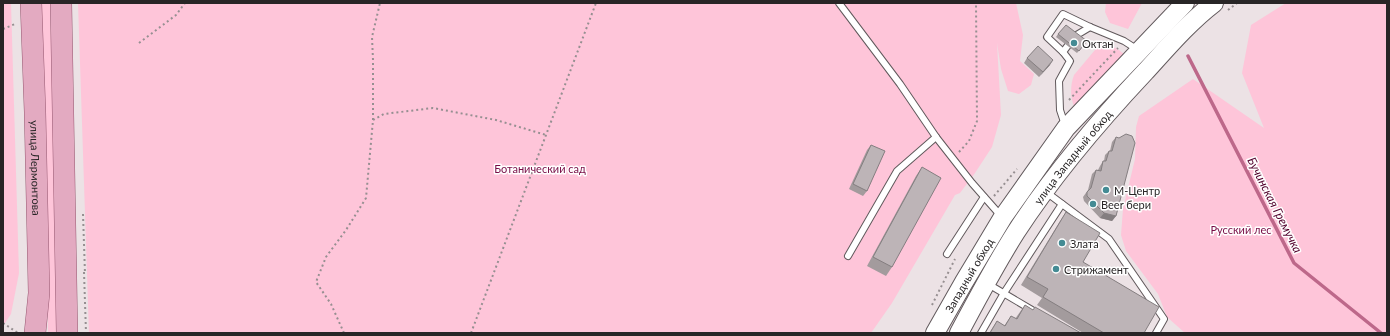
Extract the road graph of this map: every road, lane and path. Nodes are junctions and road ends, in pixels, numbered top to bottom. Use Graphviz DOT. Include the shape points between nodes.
graph roads {
  1 [pos="31,3"];
  2 [pos="60,3"];
  3 [pos="185,3"];
  4 [pos="380,3"];
  5 [pos="596,3"];
  6 [pos="839,3"];
  7 [pos="976,3"];
  8 [pos="1185,3"];
  9 [pos="1236,3"];
  10 [pos="1220,7"];
  11 [pos="16,24"];
  12 [pos="1090,27"];
  13 [pos="3,29"];
  14 [pos="139,43"];
  15 [pos="1140,50"];
  16 [pos="1063,52"];
  17 [pos="373,120"];
  18 [pos="1066,128"];
  19 [pos="546,135"];
  20 [pos="936,137"];
  21 [pos="952,159"];
  22 [pos="1045,192"];
  23 [pos="984,197"];
  24 [pos="1062,204"];
  25 [pos="1002,217"];
  26 [pos="947,254"];
  27 [pos="848,256"];
  28 [pos="986,283"];
  29 [pos="1004,293"];
  30 [pos="1040,315"];
  31 [pos="3,322"];
  32 [pos="18,333"];
  33 [pos="35,333"];
  34 [pos="67,333"];
  35 [pos="344,333"];
  36 [pos="472,333"];
  37 [pos="935,333"];
  38 [pos="959,333"];
  39 [pos="981,333"];
  40 [pos="1156,333"];
  1 -- 33 [label="main road, улица Лермонтова" via="39,293"];
  2 -- 34 [label="main road"];
  3 -- 14 [label="path" via="176,15"];
  4 -- 17 [label="path" via="372,37"];
  5 -- 19 [label="path"];
  6 -- 20 [label="lane"];
  7 -- 21 [label="path" via="977,121 969,141"];
  8 -- 15 [label="main road, улица Западный обход"];
  9 -- 10 [label="path"];
  10 -- 22 [label="main road, улица Западный обход" via="1178,37 1098,123"];
  11 -- 13 [label="path"];
  12 -- 15 [label="lane"];
  12 -- 16 [label="lane" via="1075,36"];
  12 -- 16 [label="lane" via="1063,14 1047,37"];
  15 -- 18 [label="main road, улица Западный обход"];
  16 -- 18 [label="lane" via="1070,61 1059,81 1060,110"];
  17 -- 19 [label="path" via="384,114 433,108 496,120"];
  17 -- 35 [label="path" via="366,198 326,257 316,282 331,304"];
  18 -- 25 [label="main road, улица Западный обход"];
  19 -- 36 [label="path"];
  20 -- 21 [label="lane"];
  20 -- 27 [label="lane" via="898,171"];
  21 -- 23 [label="lane"];
  22 -- 24 [label="lane"];
  22 -- 28 [label="main road, улица Западный обход" via="1016,232"];
  23 -- 25 [label="lane"];
  23 -- 26 [label="lane"];
  24 -- 29 [label="lane"];
  24 -- 40 [label="lane" via="1109,239 1164,319"];
  25 -- 37 [label="main road, Западный обход"];
  28 -- 29 [label="lane"];
  28 -- 38 [label="main road, улица Западный обход"];
  29 -- 30 [label="lane"];
  29 -- 39 [label="lane"];
  31 -- 32 [label="path"];
}
